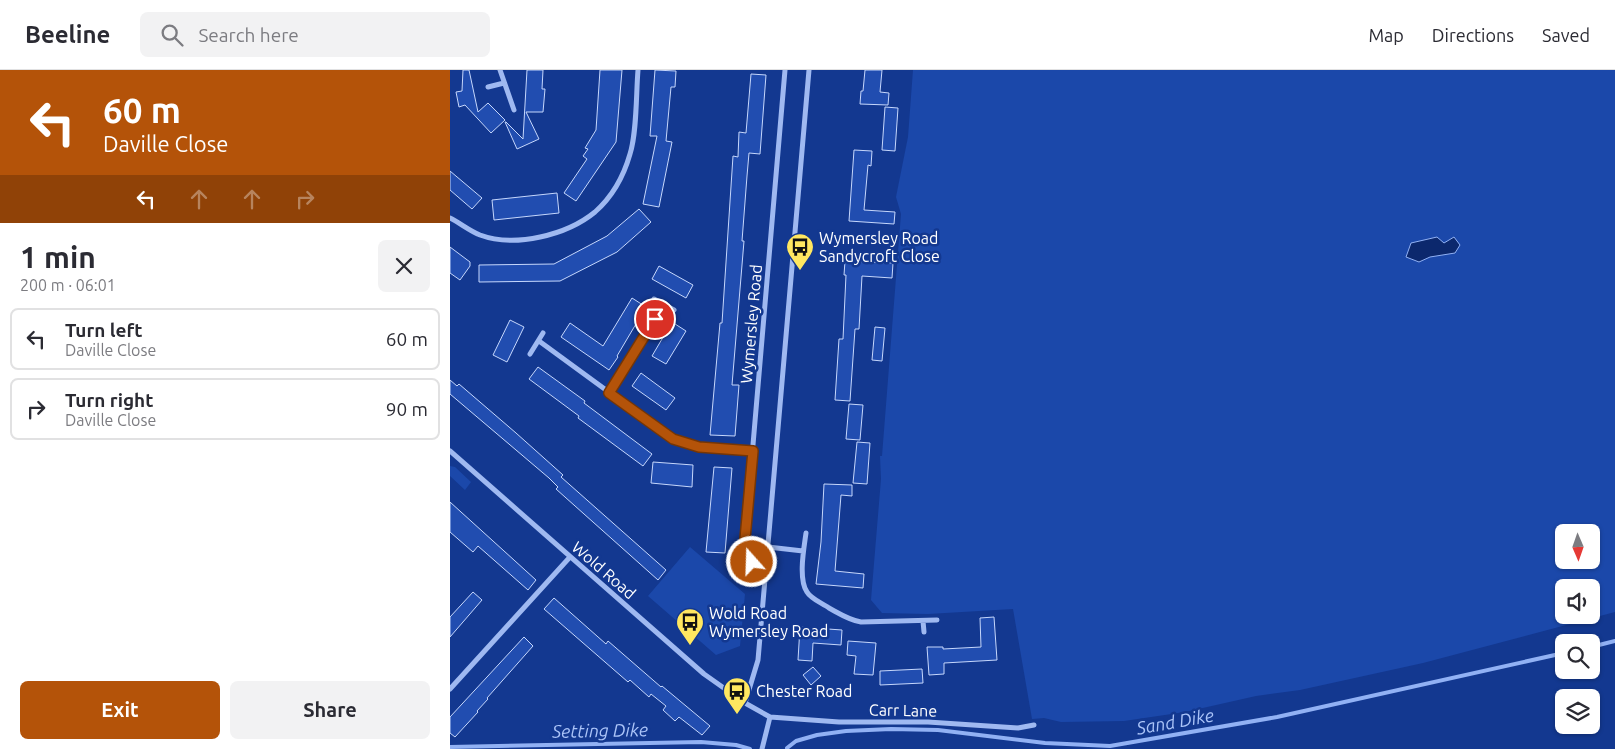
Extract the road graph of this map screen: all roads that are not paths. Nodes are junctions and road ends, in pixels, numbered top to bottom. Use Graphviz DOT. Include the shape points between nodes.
graph roads {
  1 [pos="500,70"];
  2 [pos="638,70"];
  3 [pos="785,70"];
  4 [pos="809,70"];
  5 [pos="504,83"];
  6 [pos="488,88"];
  7 [pos="514,110"];
  8 [pos="450,218"];
  9 [pos="654,299"];
  10 [pos="664,304"];
  11 [pos="674,310"];
  12 [pos="543,333"];
  13 [pos="538,341"];
  14 [pos="530,354"];
  15 [pos="609,393"];
  16 [pos="450,451"];
  17 [pos="753,451"];
  18 [pos="806,533"];
  19 [pos="768,547"];
  20 [pos="803,551"];
  21 [pos="570,557"];
  22 [pos="767,563"];
  23 [pos="937,620"];
  24 [pos="923,621"];
  25 [pos="924,632"];
  26 [pos="450,690"];
  27 [pos="745,703"];
  28 [pos="770,717"];
  29 [pos="1034,724"];
  30 [pos="762,749"];
  1 -- 5 [label="street"];
  2 -- 8 [label="street" via="630,153 616,187 595,212 554,234 532,240 480,235"];
  3 -- 17 [label="street, Wymersley Road"];
  4 -- 19 [label="street"];
  5 -- 6 [label="street"];
  5 -- 7 [label="street"];
  9 -- 10 [label="street"];
  10 -- 11 [label="street"];
  10 -- 15 [label="street"];
  12 -- 13 [label="street"];
  13 -- 14 [label="street"];
  13 -- 15 [label="street"];
  15 -- 17 [label="street" via="673,439 699,447"];
  16 -- 21 [label="street, Wold Road"];
  17 -- 22 [label="street, Wymersley Road" via="744,550 745,557 752,562"];
  18 -- 20 [label="street"];
  19 -- 20 [label="street"];
  19 -- 22 [label="street"];
  20 -- 24 [label="street" via="803,581 806,592 815,600 851,620 861,622"];
  21 -- 26 [label="street"];
  21 -- 27 [label="street, Wold Road" via="704,674"];
  22 -- 27 [label="street" via="758,660"];
  23 -- 24 [label="street"];
  24 -- 25 [label="street"];
  27 -- 28 [label="street, Carr Lane"];
  28 -- 29 [label="street, Carr Lane" via="1018,728"];
  28 -- 30 [label="street"];
}
